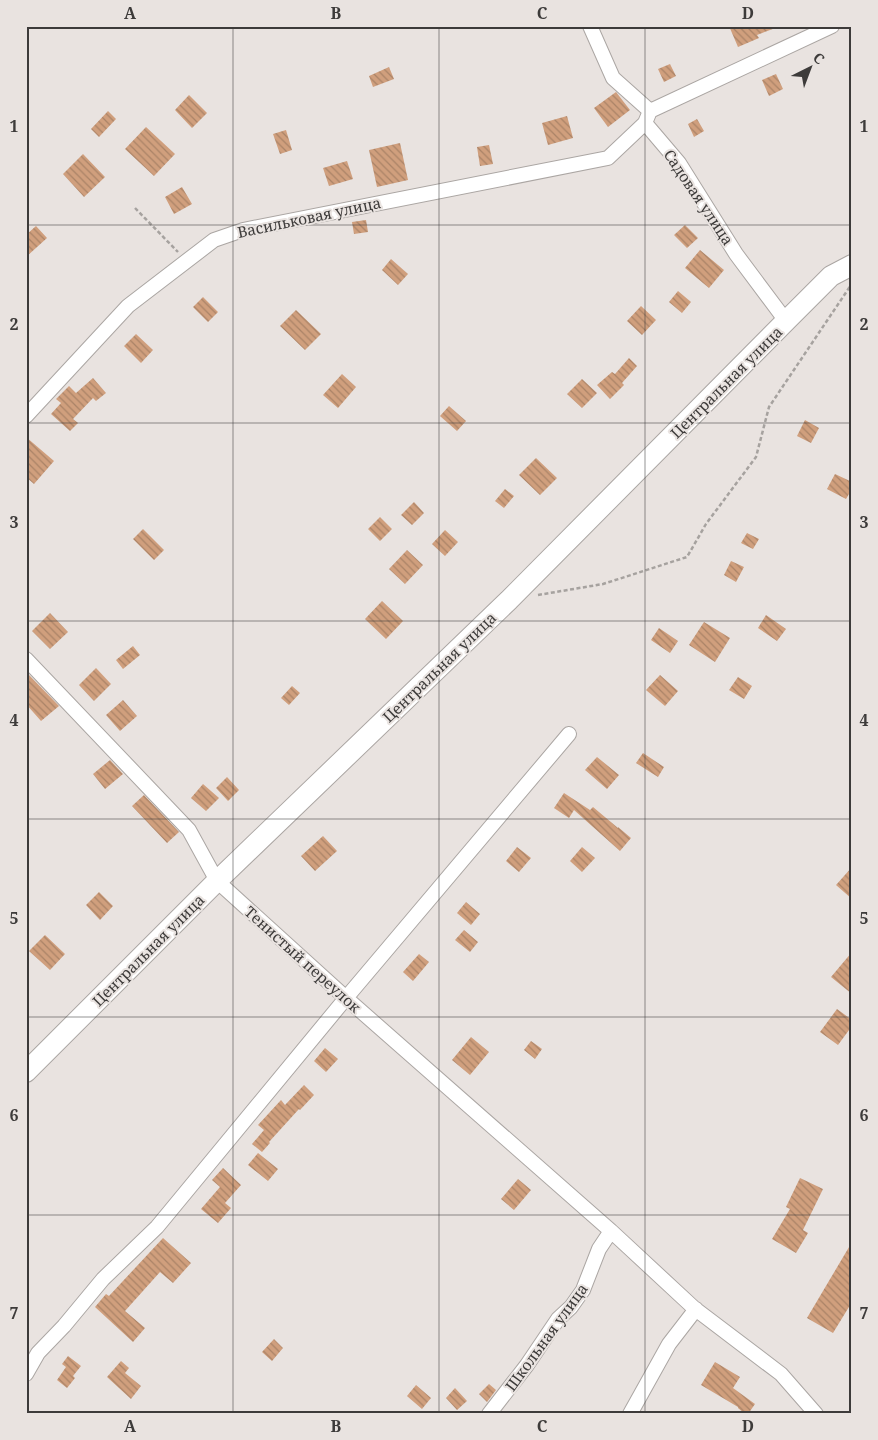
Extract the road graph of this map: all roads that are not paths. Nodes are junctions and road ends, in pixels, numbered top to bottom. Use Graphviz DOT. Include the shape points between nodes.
graph roads {
  1 [pos="590,26"];
  2 [pos="832,26"];
  3 [pos="648,117"];
  4 [pos="852,265"];
  5 [pos="786,321"];
  6 [pos="26,416"];
  7 [pos="26,659"];
  8 [pos="569,734"];
  9 [pos="217,881"];
  10 [pos="346,998"];
  11 [pos="26,1072"];
  12 [pos="611,1231"];
  13 [pos="696,1309"];
  14 [pos="26,1374"];
  15 [pos="489,1414"];
  16 [pos="630,1414"];
  17 [pos="816,1414"];
  1 -- 3 [label="street, Садовая улица" via="613,78"];
  2 -- 3 [label="street, Васильковая улица"];
  3 -- 5 [label="street, Садовая улица" via="736,254"];
  3 -- 6 [label="street, Васильковая улица" via="608,158 243,230 214,240 128,306"];
  4 -- 5 [label="street, Центральная улица" via="831,276"];
  5 -- 9 [label="street, Центральная улица" via="509,600"];
  7 -- 9 [label="street, Тенистый переулок" via="189,830"];
  8 -- 10 [label="street"];
  9 -- 10 [label="street, Тенистый переулок"];
  9 -- 11 [label="street, Центральная улица"];
  10 -- 12 [label="street, Тенистый переулок"];
  10 -- 14 [label="street" via="157,1227 103,1279 38,1353"];
  12 -- 13 [label="street, Тенистый переулок"];
  12 -- 15 [label="street, Школьная улица" via="600,1248 583,1290"];
  13 -- 16 [label="street" via="669,1344"];
  13 -- 17 [label="street, Тенистый переулок" via="781,1374"];
}
